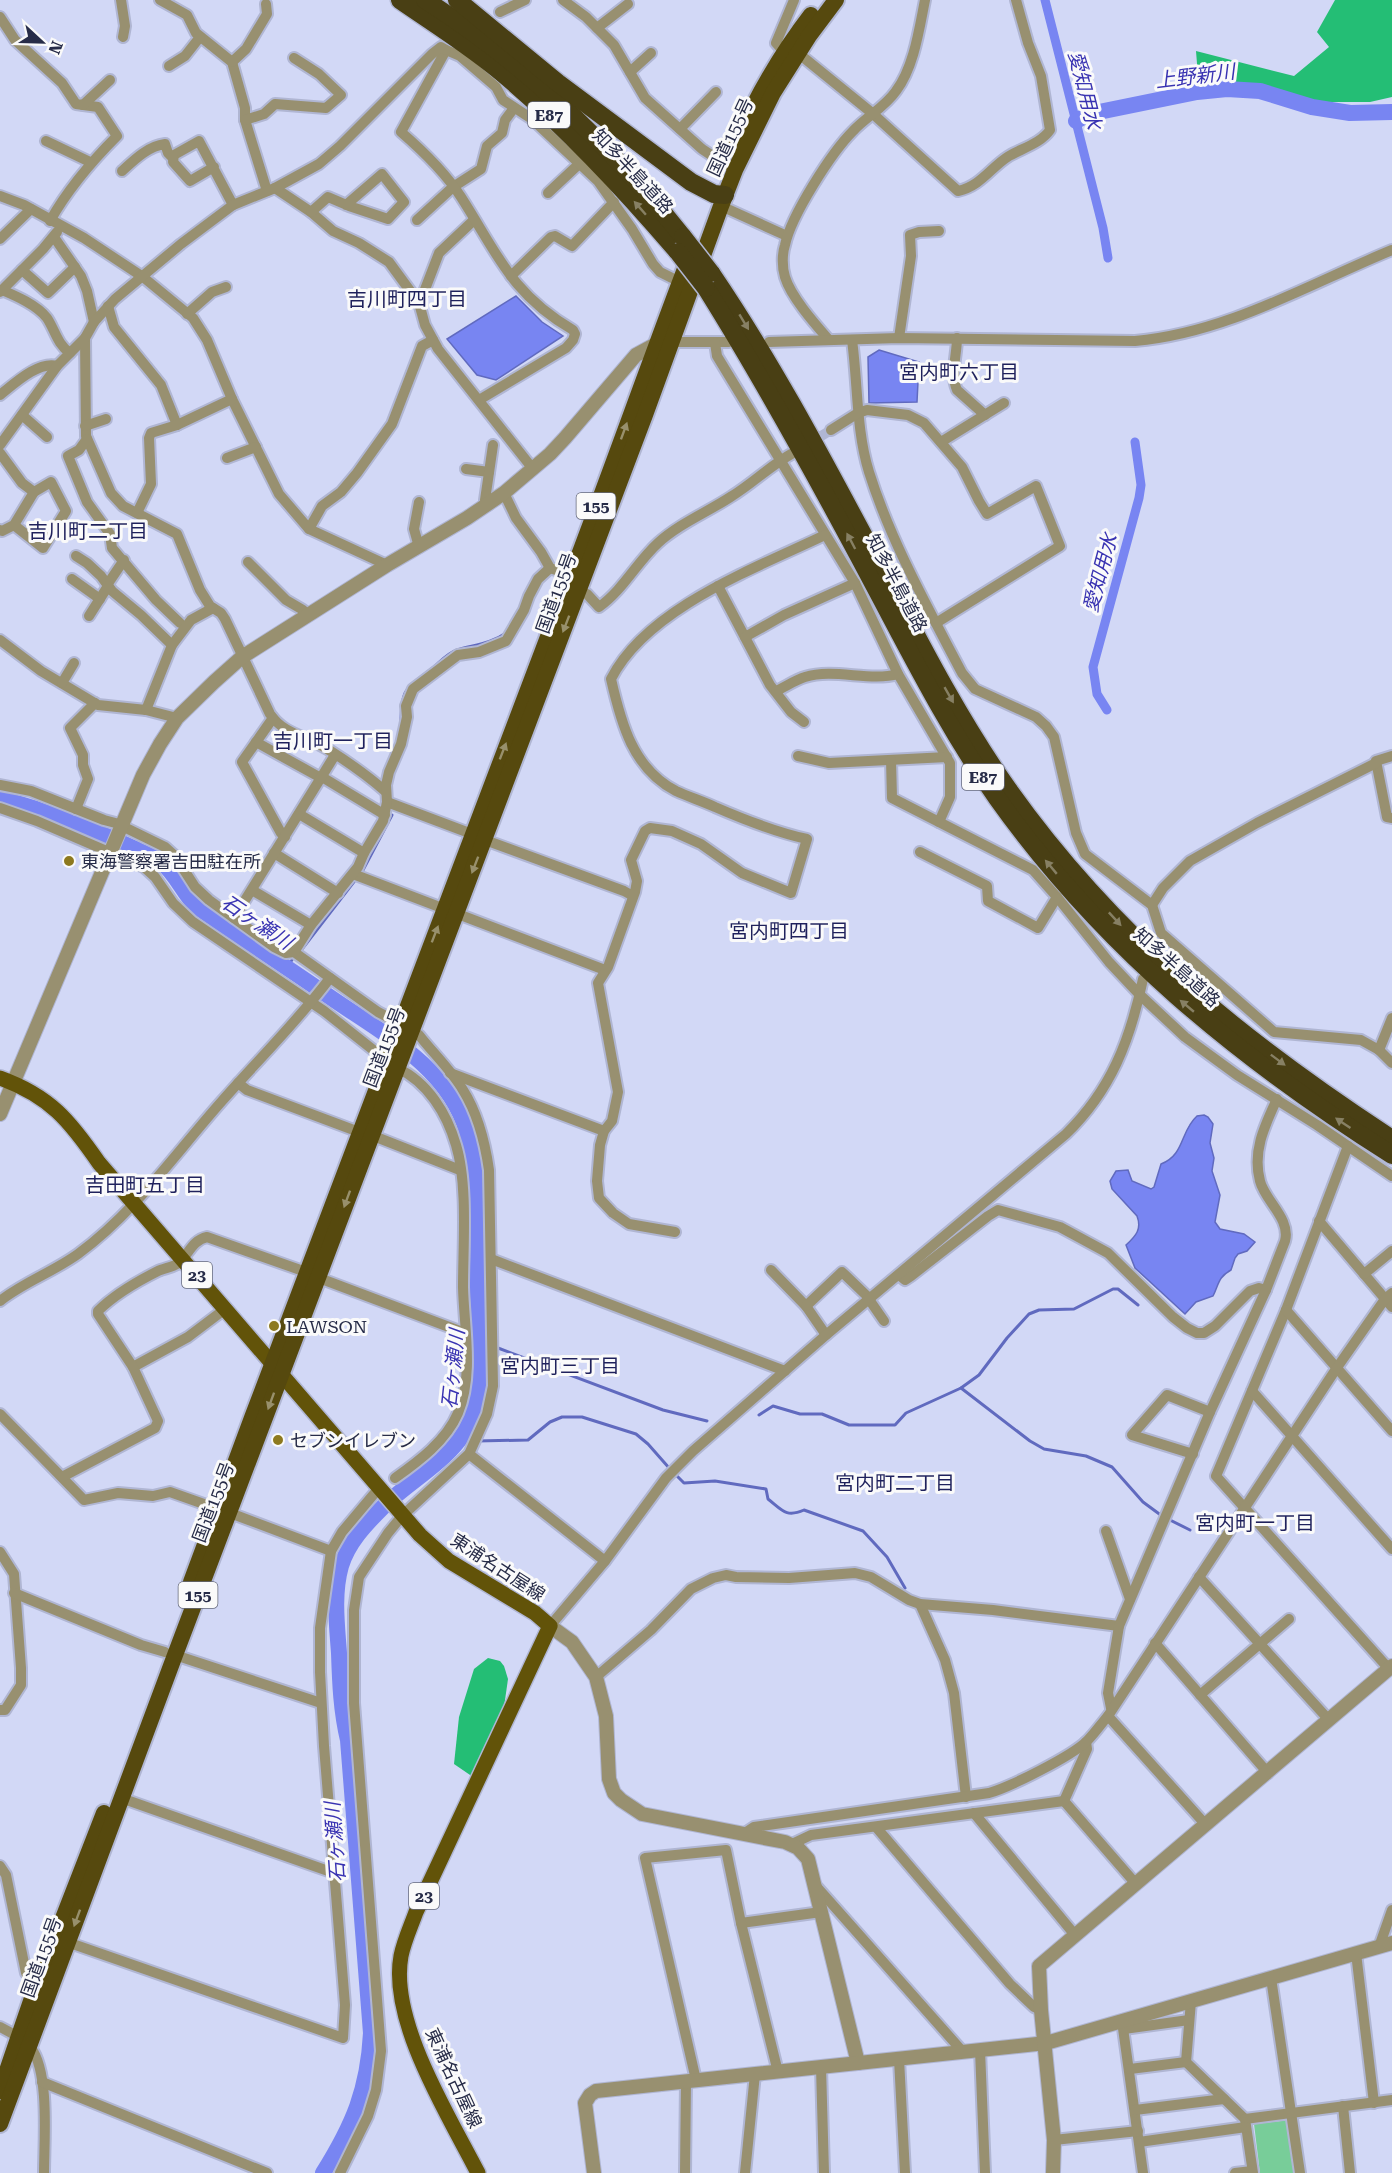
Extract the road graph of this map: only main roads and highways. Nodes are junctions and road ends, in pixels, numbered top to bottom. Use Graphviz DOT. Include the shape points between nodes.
graph roads {
  1 [pos="384,0"];
  2 [pos="400,0"];
  3 [pos="425,0"];
  4 [pos="434,0"];
  5 [pos="457,0"];
  6 [pos="470,0"];
  7 [pos="823,0"];
  8 [pos="836,0"];
  9 [pos="454,20"];
  10 [pos="474,51"];
  11 [pos="791,53"];
  12 [pos="719,195"];
  13 [pos="681,244"];
  14 [pos="709,281"];
  15 [pos="665,342"];
  16 [pos="478,837"];
  17 [pos="4,1080"];
  18 [pos="1392,1139"];
  19 [pos="1392,1155"];
  20 [pos="277,1369"];
  21 [pos="170,1654"];
  22 [pos="23,2042"];
  23 [pos="0,2091"];
  24 [pos="0,2124"];
  25 [pos="478,2173"];
  1 -- 10 [label="highway" via="455,46"];
  2 -- 10 [label="highway, 知多半島道路 / E87"];
  3 -- 9 [label="highway, 知多半島道路 / E87"];
  4 -- 9 [label="highway"];
  5 -- 12 [label="highway" via="558,83 691,182"];
  6 -- 12 [label="highway" via="478,11"];
  7 -- 11 [label="highway, 国道155号 / 155"];
  8 -- 11 [label="highway, 国道155号 / 155"];
  9 -- 13 [label="highway, 知多半島道路 / E87" via="569,114 640,186"];
  13 -- 10 [label="highway, 知多半島道路 / E87, one-way" via="597,160"];
  11 -- 12 [label="highway, 国道155号 / 155"];
  11 -- 12 [label="highway, 国道155号 / 155" via="749,113 726,165"];
  12 -- 15 [label="highway, 国道155号 / 155"];
  12 -- 15 [label="highway, 国道155号 / 155" via="680,282"];
  13 -- 14 [label="highway, 知多半島道路 / E87, bridge"];
  14 -- 18 [label="highway, 知多半島道路 / E87, one-way" via="738,312 812,439 976,741 1040,832 1119,924 1168,971 1310,1084"];
  19 -- 14 [label="highway, 知多半島道路 / E87, one-way" via="1279,1079 1186,1006 1110,934 1029,841 949,721"];
  16 -- 15 [label="highway, 国道155号 / 155, one-way" via="571,575"];
  15 -- 16 [label="highway, 国道155号 / 155, one-way" via="578,590"];
  16 -- 20 [label="highway, 国道155号 / 155"];
  17 -- 20 [label="main road, 東浦名古屋線 / 23" via="43,1099 61,1113 99,1163"];
  20 -- 21 [label="highway, 国道155号 / 155"];
  20 -- 25 [label="main road, 東浦名古屋線 / 23" via="379,1490 449,1562 550,1626 416,1912 401,1957 403,2005 409,2027 422,2063"];
  21 -- 22 [label="highway, 国道155号 / 155"];
  21 -- 22 [label="highway, 国道155号 / 155, one-way" via="68,1942"];
  22 -- 23 [label="highway, 国道155号 / 155"];
  22 -- 24 [label="highway, 国道155号 / 155"];
}
